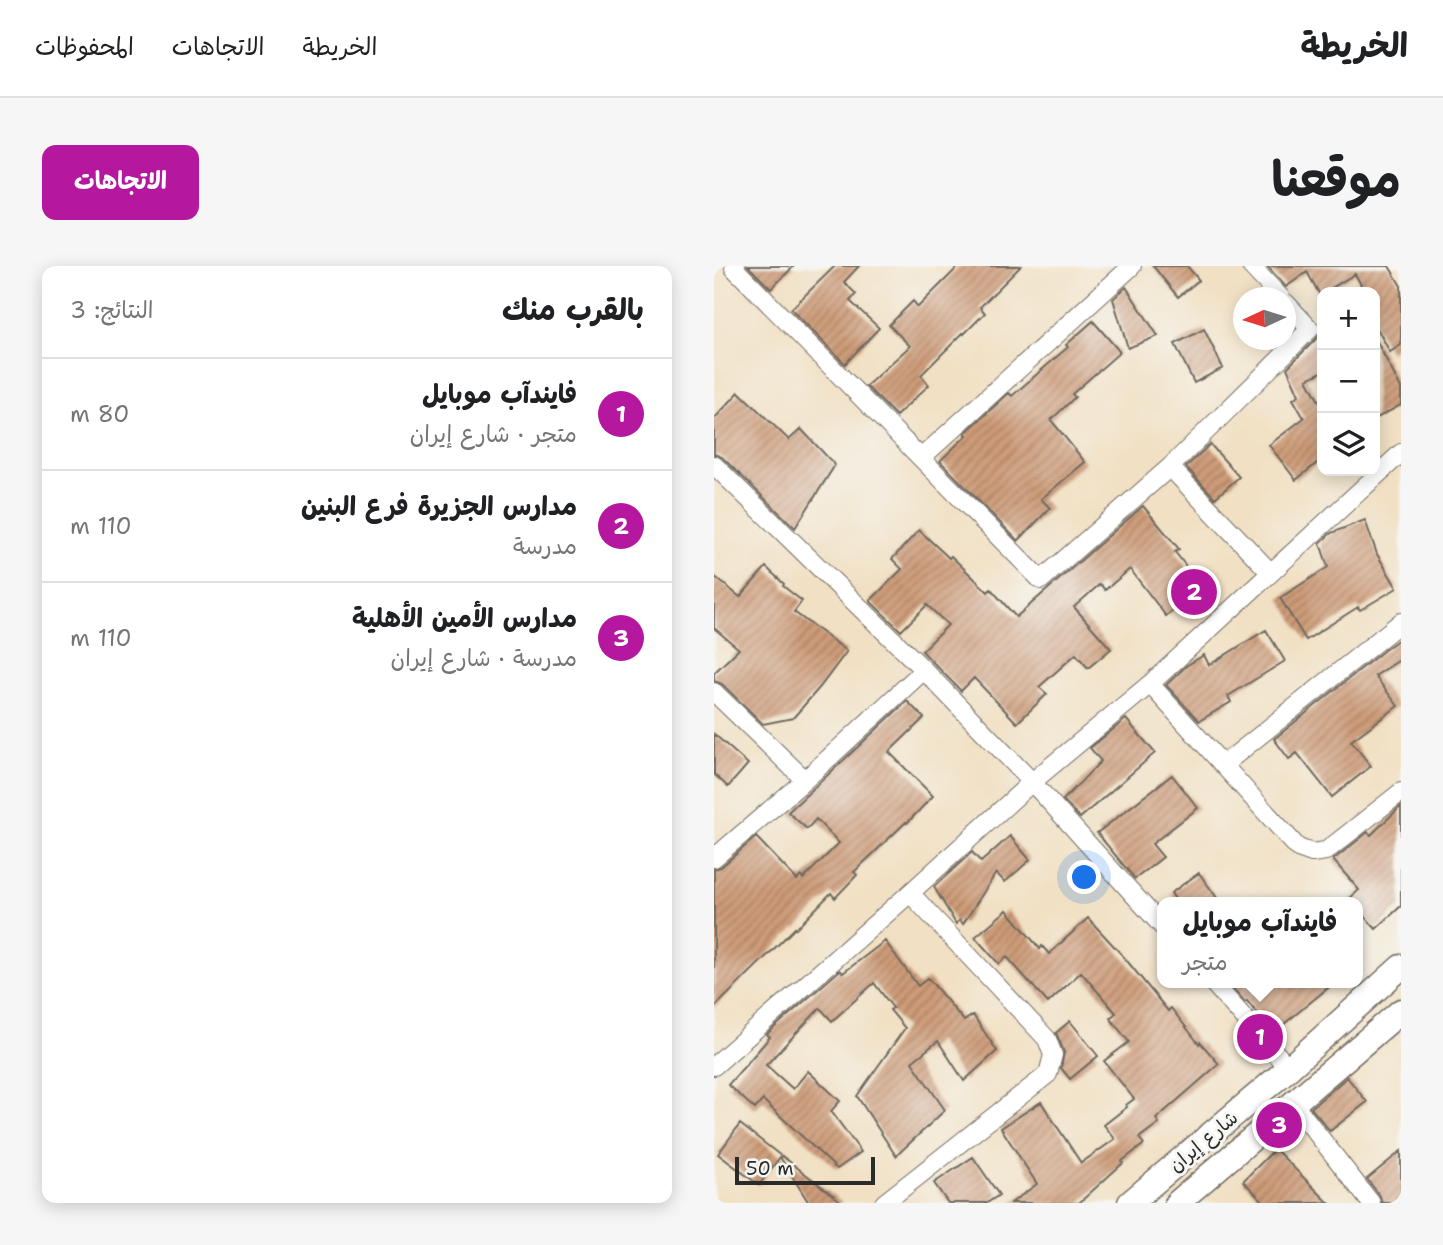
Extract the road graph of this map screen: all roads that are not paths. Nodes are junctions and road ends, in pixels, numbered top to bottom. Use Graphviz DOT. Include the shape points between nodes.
graph roads {
  1 [pos="736,266"];
  2 [pos="1132,266"];
  3 [pos="1251,266"];
  4 [pos="1271,287"];
  5 [pos="1296,314"];
  6 [pos="1296,343"];
  7 [pos="1289,350"];
  8 [pos="1401,453"];
  9 [pos="921,458"];
  10 [pos="714,465"];
  11 [pos="1170,467"];
  12 [pos="1270,572"];
  13 [pos="1401,622"];
  14 [pos="924,670"];
  15 [pos="1150,684"];
  16 [pos="714,692"];
  17 [pos="1223,765"];
  18 [pos="805,780"];
  19 [pos="1032,782"];
  20 [pos="1401,792"];
  21 [pos="714,858"];
  22 [pos="910,894"];
  23 [pos="1157,920"];
  24 [pos="1401,967"];
  25 [pos="1218,988"];
  26 [pos="1401,1011"];
  27 [pos="714,1066"];
  28 [pos="1290,1068"];
  29 [pos="1294,1104"];
  30 [pos="884,1203"];
  31 [pos="1130,1203"];
  32 [pos="1177,1203"];
  33 [pos="1371,1203"];
  1 -- 9 [label="street"];
  2 -- 9 [label="street"];
  3 -- 4 [label="street"];
  5 -- 6 [label="street" via="1310,329"];
  7 -- 11 [label="street"];
  8 -- 12 [label="street"];
  9 -- 11 [label="street" via="1041,580"];
  10 -- 14 [label="street"];
  11 -- 12 [label="street"];
  12 -- 15 [label="street"];
  13 -- 17 [label="street"];
  14 -- 18 [label="street"];
  14 -- 19 [label="street"];
  15 -- 17 [label="street"];
  15 -- 19 [label="street"];
  16 -- 18 [label="street"];
  17 -- 20 [label="street" via="1298,848 1312,853 1326,851"];
  18 -- 21 [label="street"];
  19 -- 22 [label="street"];
  19 -- 23 [label="street"];
  22 -- 27 [label="street"];
  22 -- 30 [label="street" via="1047,1040 1053,1055 1048,1074"];
  24 -- 28 [label="street, شارع إيران"];
  25 -- 28 [label="street"];
  26 -- 29 [label="street, شارع إيران"];
  28 -- 29 [label="street"];
  28 -- 31 [label="street, شارع إيران"];
  29 -- 32 [label="street, شارع إيران"];
  29 -- 33 [label="street"];
}
